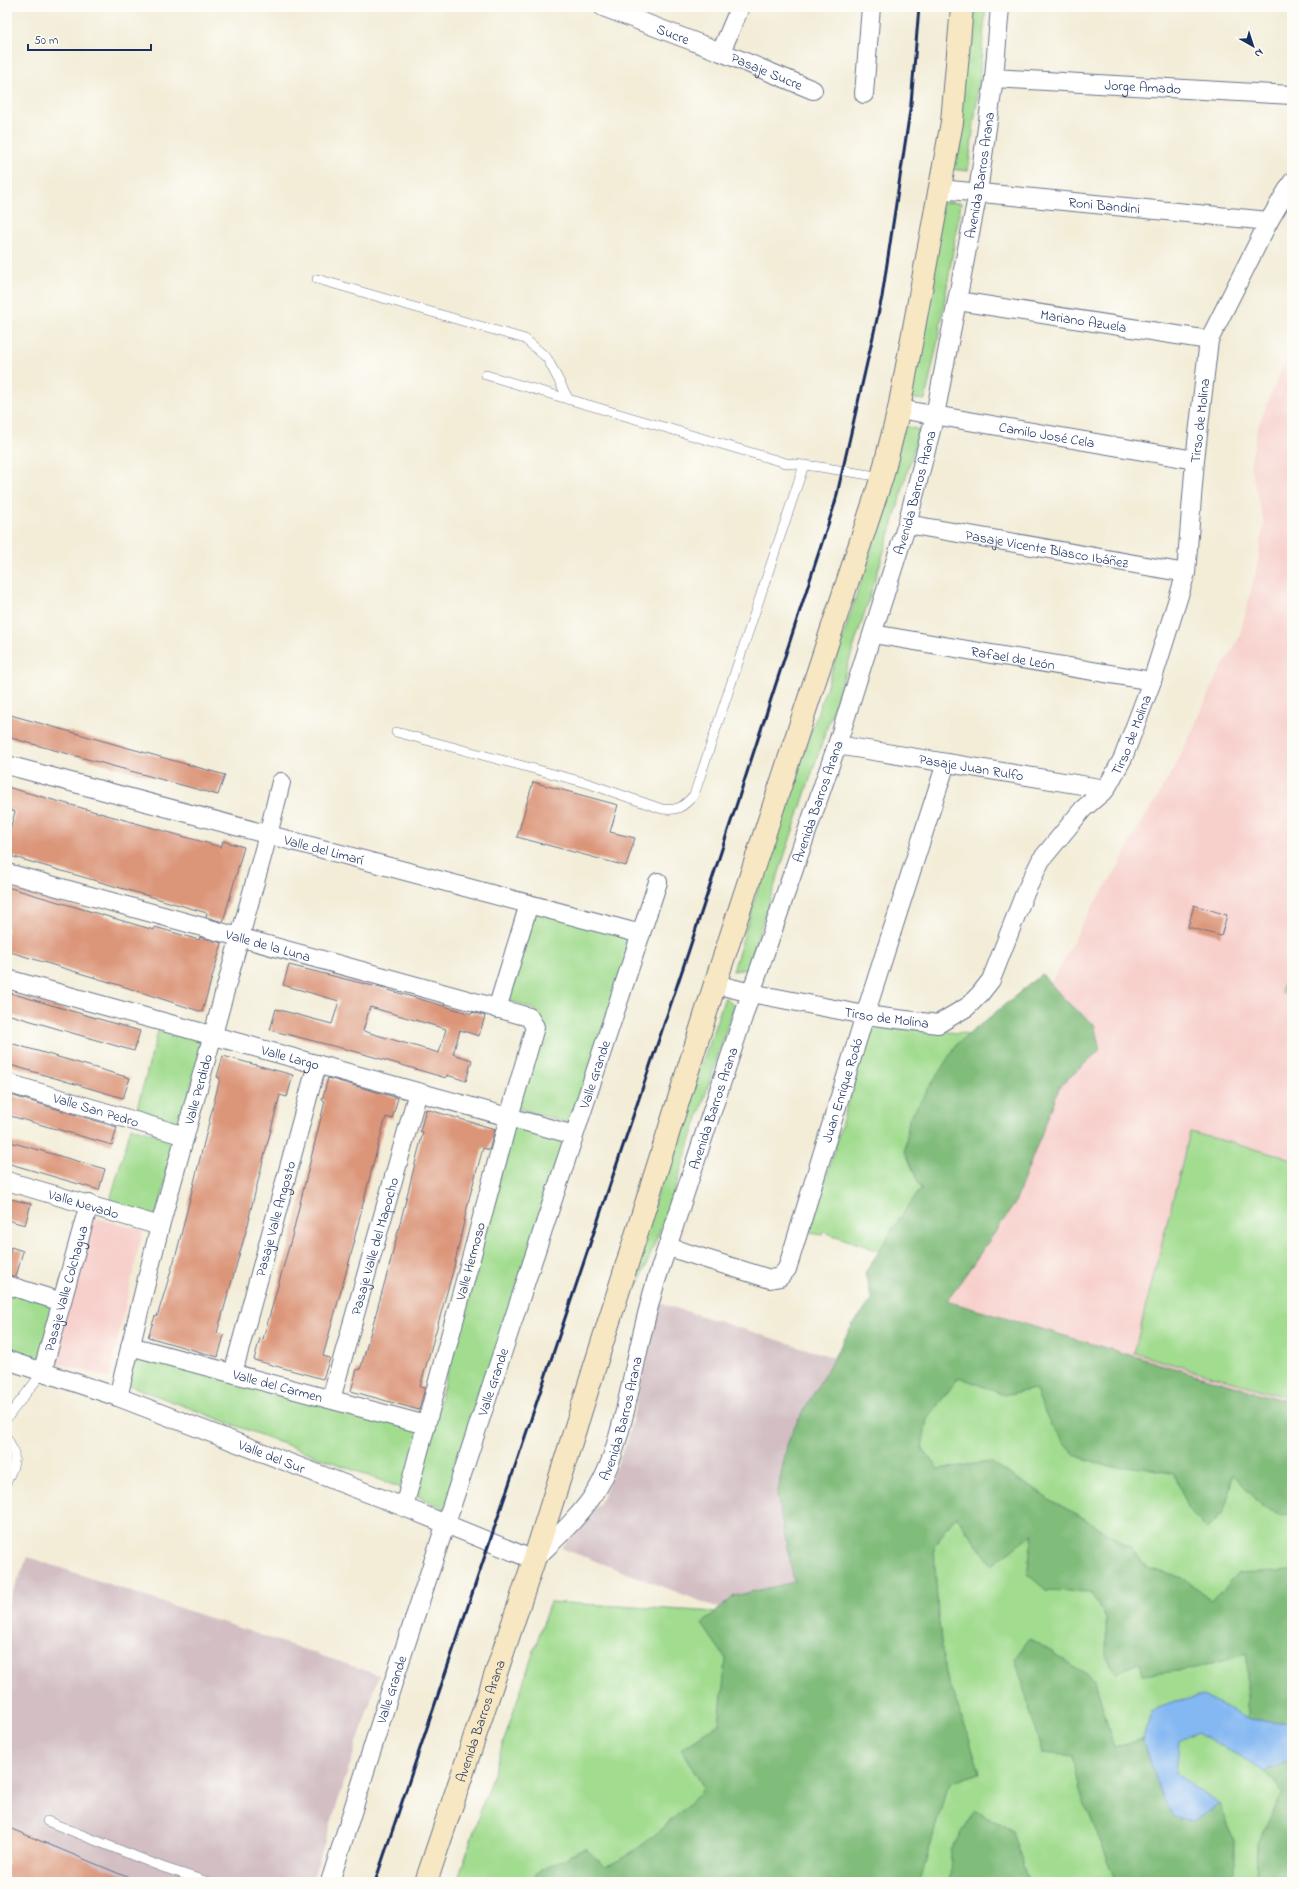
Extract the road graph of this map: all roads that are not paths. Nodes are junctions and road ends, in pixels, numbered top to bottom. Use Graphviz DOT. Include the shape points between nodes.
graph roads {
  1 [pos="603,7"];
  2 [pos="740,7"];
  3 [pos="870,7"];
  4 [pos="962,7"];
  5 [pos="1000,7"];
  6 [pos="721,52"];
  7 [pos="994,78"];
  8 [pos="813,90"];
  9 [pos="864,94"];
  10 [pos="1292,95"];
  11 [pos="1292,182"];
  12 [pos="940,188"];
  13 [pos="978,192"];
  14 [pos="1269,221"];
  15 [pos="316,279"];
  16 [pos="958,300"];
  17 [pos="1209,340"];
  18 [pos="486,375"];
  19 [pos="570,400"];
  20 [pos="899,409"];
  21 [pos="935,415"];
  22 [pos="1195,460"];
  23 [pos="804,466"];
  24 [pos="882,477"];
  25 [pos="907,524"];
  26 [pos="1186,573"];
  27 [pos="873,634"];
  28 [pos="1152,681"];
  29 [pos="396,732"];
  30 [pos="837,745"];
  31 [pos="946,763"];
  32 [pos="7,765"];
  33 [pos="281,782"];
  34 [pos="1106,789"];
  35 [pos="268,835"];
  36 [pos="7,873"];
  37 [pos="658,882"];
  38 [pos="529,904"];
  39 [pos="641,934"];
  40 [pos="240,938"];
  41 [pos="7,979"];
  42 [pos="715,984"];
  43 [pos="751,993"];
  44 [pos="497,1008"];
  45 [pos="865,1015"];
  46 [pos="529,1017"];
  47 [pos="212,1035"];
  48 [pos="317,1064"];
  49 [pos="7,1083"];
  50 [pos="418,1092"];
  51 [pos="509,1117"];
  52 [pos="574,1135"];
  53 [pos="185,1136"];
  54 [pos="7,1181"];
  55 [pos="89,1204"];
  56 [pos="160,1226"];
  57 [pos="668,1247"];
  58 [pos="7,1285"];
  59 [pos="62,1302"];
  60 [pos="130,1346"];
  61 [pos="7,1360"];
  62 [pos="42,1373"];
  63 [pos="233,1373"];
  64 [pos="118,1398"];
  65 [pos="331,1399"];
  66 [pos="7,1418"];
  67 [pos="426,1425"];
  68 [pos="7,1438"];
  69 [pos="7,1482"];
  70 [pos="404,1507"];
  71 [pos="446,1525"];
  72 [pos="534,1560"];
  73 [pos="47,1821"];
  74 [pos="208,1882"];
  75 [pos="330,1882"];
  76 [pos="426,1882"];
  1 -- 6 [label="street, Sucre"];
  2 -- 6 [label="street"];
  3 -- 9 [label="street"];
  4 -- 12 [label="main road, Avenida Barros Arana" via="952,122"];
  5 -- 7 [label="street, Avenida Barros Arana"];
  6 -- 8 [label="street, Pasaje Sucre"];
  7 -- 10 [label="street, Jorge Amado"];
  7 -- 13 [label="street, Avenida Barros Arana"];
  11 -- 14 [label="street, Tirso de Molina"];
  12 -- 13 [label="street, Roni Bandini"];
  12 -- 20 [label="main road, Avenida Barros Arana"];
  13 -- 14 [label="street, Roni Bandini"];
  13 -- 16 [label="street, Avenida Barros Arana"];
  14 -- 17 [label="street, Tirso de Molina"];
  15 -- 19 [label="lane" via="525,340 547,358"];
  16 -- 17 [label="street, Mariano Azuela"];
  16 -- 21 [label="street, Avenida Barros Arana"];
  17 -- 22 [label="street, Tirso de Molina"];
  18 -- 19 [label="lane"];
  19 -- 23 [label="lane"];
  20 -- 21 [label="street, Camilo José Cela"];
  20 -- 24 [label="main road, Avenida Barros Arana"];
  21 -- 22 [label="street, Camilo José Cela"];
  21 -- 25 [label="street, Avenida Barros Arana"];
  22 -- 26 [label="street, Tirso de Molina"];
  23 -- 24 [label="lane" via="820,466"];
  23 -- 29 [label="lane" via="694,795 685,804 674,810 662,809 587,783"];
  24 -- 42 [label="main road, Avenida Barros Arana"];
  25 -- 26 [label="street, Pasaje Vicente Blasco Ibáñez"];
  25 -- 27 [label="street, Avenida Barros Arana"];
  26 -- 28 [label="street, Tirso de Molina"];
  27 -- 28 [label="street, Rafael de León"];
  27 -- 30 [label="street, Avenida Barros Arana"];
  28 -- 34 [label="street, Tirso de Molina" via="1123,758"];
  30 -- 31 [label="street, Pasaje Juan Rulfo"];
  30 -- 43 [label="street, Avenida Barros Arana"];
  31 -- 34 [label="street, Pasaje Juan Rulfo"];
  31 -- 45 [label="street, Juan Enrique Rodó"];
  32 -- 35 [label="street, Valle del Limarí"];
  33 -- 35 [label="street, Valle Perdido"];
  34 -- 45 [label="street, Tirso de Molina" via="1083,809 1041,860 991,980 980,994 962,1010 938,1024"];
  35 -- 38 [label="street, Valle del Limarí"];
  35 -- 40 [label="street, Valle Perdido"];
  36 -- 40 [label="street, Valle de la Luna"];
  37 -- 39 [label="street, Valle Grande"];
  38 -- 39 [label="street, Valle del Limarí"];
  38 -- 44 [label="street"];
  39 -- 52 [label="street, Valle Grande"];
  40 -- 44 [label="street, Valle de la Luna"];
  40 -- 47 [label="street, Valle Perdido"];
  41 -- 47 [label="street, Valle Largo"];
  42 -- 43 [label="street, Tirso de Molina"];
  42 -- 72 [label="main road, Avenida Barros Arana"];
  43 -- 45 [label="street, Tirso de Molina"];
  43 -- 57 [label="street, Avenida Barros Arana"];
  44 -- 46 [label="street, Valle de la Luna"];
  45 -- 57 [label="street, Juan Enrique Rodó" via="787,1269 780,1278 770,1279"];
  46 -- 51 [label="street, Valle Hermoso" via="535,1027"];
  47 -- 48 [label="street, Valle Largo"];
  47 -- 53 [label="street, Valle Perdido"];
  48 -- 50 [label="street, Valle Largo"];
  48 -- 63 [label="street, Pasaje Valle Angosto"];
  49 -- 53 [label="street, Valle San Pedro"];
  50 -- 51 [label="street, Valle Largo"];
  50 -- 65 [label="street, Pasaje Valle del Mapocho"];
  51 -- 52 [label="street, Valle Largo"];
  51 -- 67 [label="street, Valle Hermoso"];
  52 -- 71 [label="street, Valle Grande"];
  53 -- 56 [label="street, Valle Perdido"];
  54 -- 55 [label="street, Valle Nevado"];
  55 -- 56 [label="street, Valle Nevado"];
  55 -- 59 [label="street, Pasaje Valle Colchagua"];
  56 -- 60 [label="street, Valle Perdido"];
  57 -- 72 [label="street, Avenida Barros Arana" via="646,1315 624,1411 607,1468 587,1504"];
  58 -- 59 [label="street"];
  59 -- 62 [label="street, Pasaje Valle Colchagua"];
  60 -- 63 [label="street, Valle del Carmen"];
  60 -- 64 [label="street, Valle Perdido"];
  61 -- 62 [label="street, Valle del Sur"];
  62 -- 64 [label="street, Valle del Sur"];
  62 -- 66 [label="lane"];
  63 -- 65 [label="street, Valle del Carmen"];
  64 -- 70 [label="street, Valle del Sur"];
  65 -- 67 [label="street, Valle del Carmen"];
  67 -- 70 [label="street, Valle Hermoso"];
  68 -- 69 [label="lane" via="15,1450 15,1464"];
  70 -- 71 [label="street, Valle del Sur"];
  71 -- 72 [label="street, Valle del Sur"];
  71 -- 75 [label="street, Valle Grande"];
  72 -- 76 [label="main road, Avenida Barros Arana"];
  73 -- 74 [label="lane"];
}
